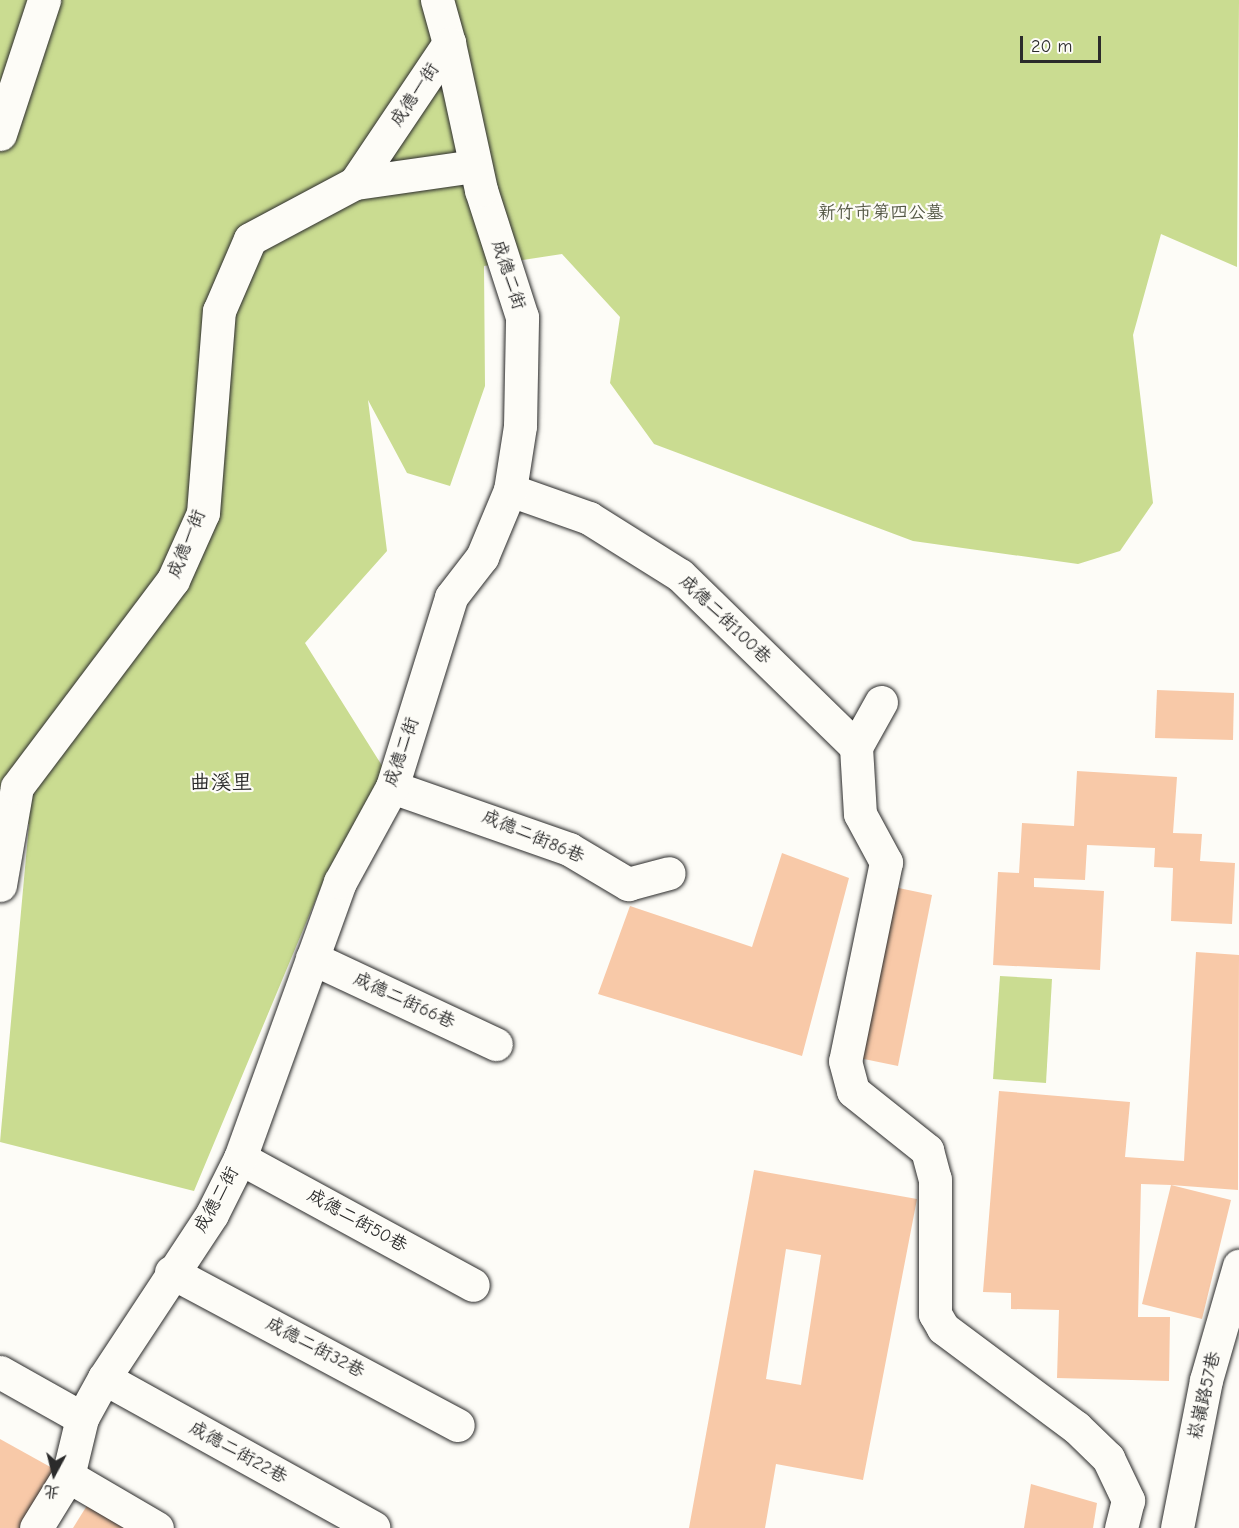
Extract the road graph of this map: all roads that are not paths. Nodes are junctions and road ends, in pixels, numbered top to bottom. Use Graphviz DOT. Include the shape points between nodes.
graph roads {
  1 [pos="44,0"];
  2 [pos="437,0"];
  3 [pos="449,43"];
  4 [pos="0,134"];
  5 [pos="474,166"];
  6 [pos="355,183"];
  7 [pos="510,489"];
  8 [pos="881,702"];
  9 [pos="856,747"];
  10 [pos="392,787"];
  11 [pos="669,873"];
  12 [pos="0,885"];
  13 [pos="312,958"];
  14 [pos="496,1044"];
  15 [pos="240,1158"];
  16 [pos="1239,1266"];
  17 [pos="171,1272"];
  18 [pos="473,1285"];
  19 [pos="0,1372"];
  20 [pos="104,1378"];
  21 [pos="82,1418"];
  22 [pos="458,1425"];
  23 [pos="68,1476"];
  24 [pos="373,1527"];
  25 [pos="36,1528"];
  26 [pos="157,1528"];
  27 [pos="1121,1528"];
  28 [pos="1177,1528"];
  1 -- 4 [label="street"];
  2 -- 3 [label="street, 成德一街"];
  3 -- 5 [label="street, 成德二街"];
  3 -- 6 [label="street, 成德一街"];
  5 -- 6 [label="street, 成德一街"];
  5 -- 7 [label="street, 成德二街" via="522,317 520,426"];
  6 -- 12 [label="street, 成德一街" via="250,239 219,311 203,513 173,580 17,787"];
  7 -- 9 [label="street, 成德二街100巷" via="589,518 680,575"];
  7 -- 10 [label="street, 成德二街" via="482,557 451,597"];
  8 -- 9 [label="street"];
  9 -- 27 [label="street" via="860,814 886,862 845,1061 853,1091 927,1150 935,1179 935,1314 943,1328 1076,1427 1108,1458 1128,1500"];
  10 -- 11 [label="street, 成德二街86巷" via="569,849 628,884"];
  10 -- 13 [label="street, 成德二街" via="340,882"];
  13 -- 14 [label="street, 成德二街66巷"];
  13 -- 15 [label="street, 成德二街"];
  15 -- 17 [label="street, 成德二街" via="213,1214"];
  15 -- 18 [label="street, 成德二街50巷"];
  16 -- 28 [label="street, 崧嶺路57巷" via="1206,1380"];
  17 -- 20 [label="street, 成德二街"];
  17 -- 22 [label="street, 成德二街32巷"];
  19 -- 21 [label="street"];
  20 -- 21 [label="street, 成德二街"];
  20 -- 24 [label="street, 成德二街22巷"];
  21 -- 23 [label="street, 成德二街"];
  23 -- 25 [label="street, 成德二街"];
  23 -- 26 [label="street"];
}
